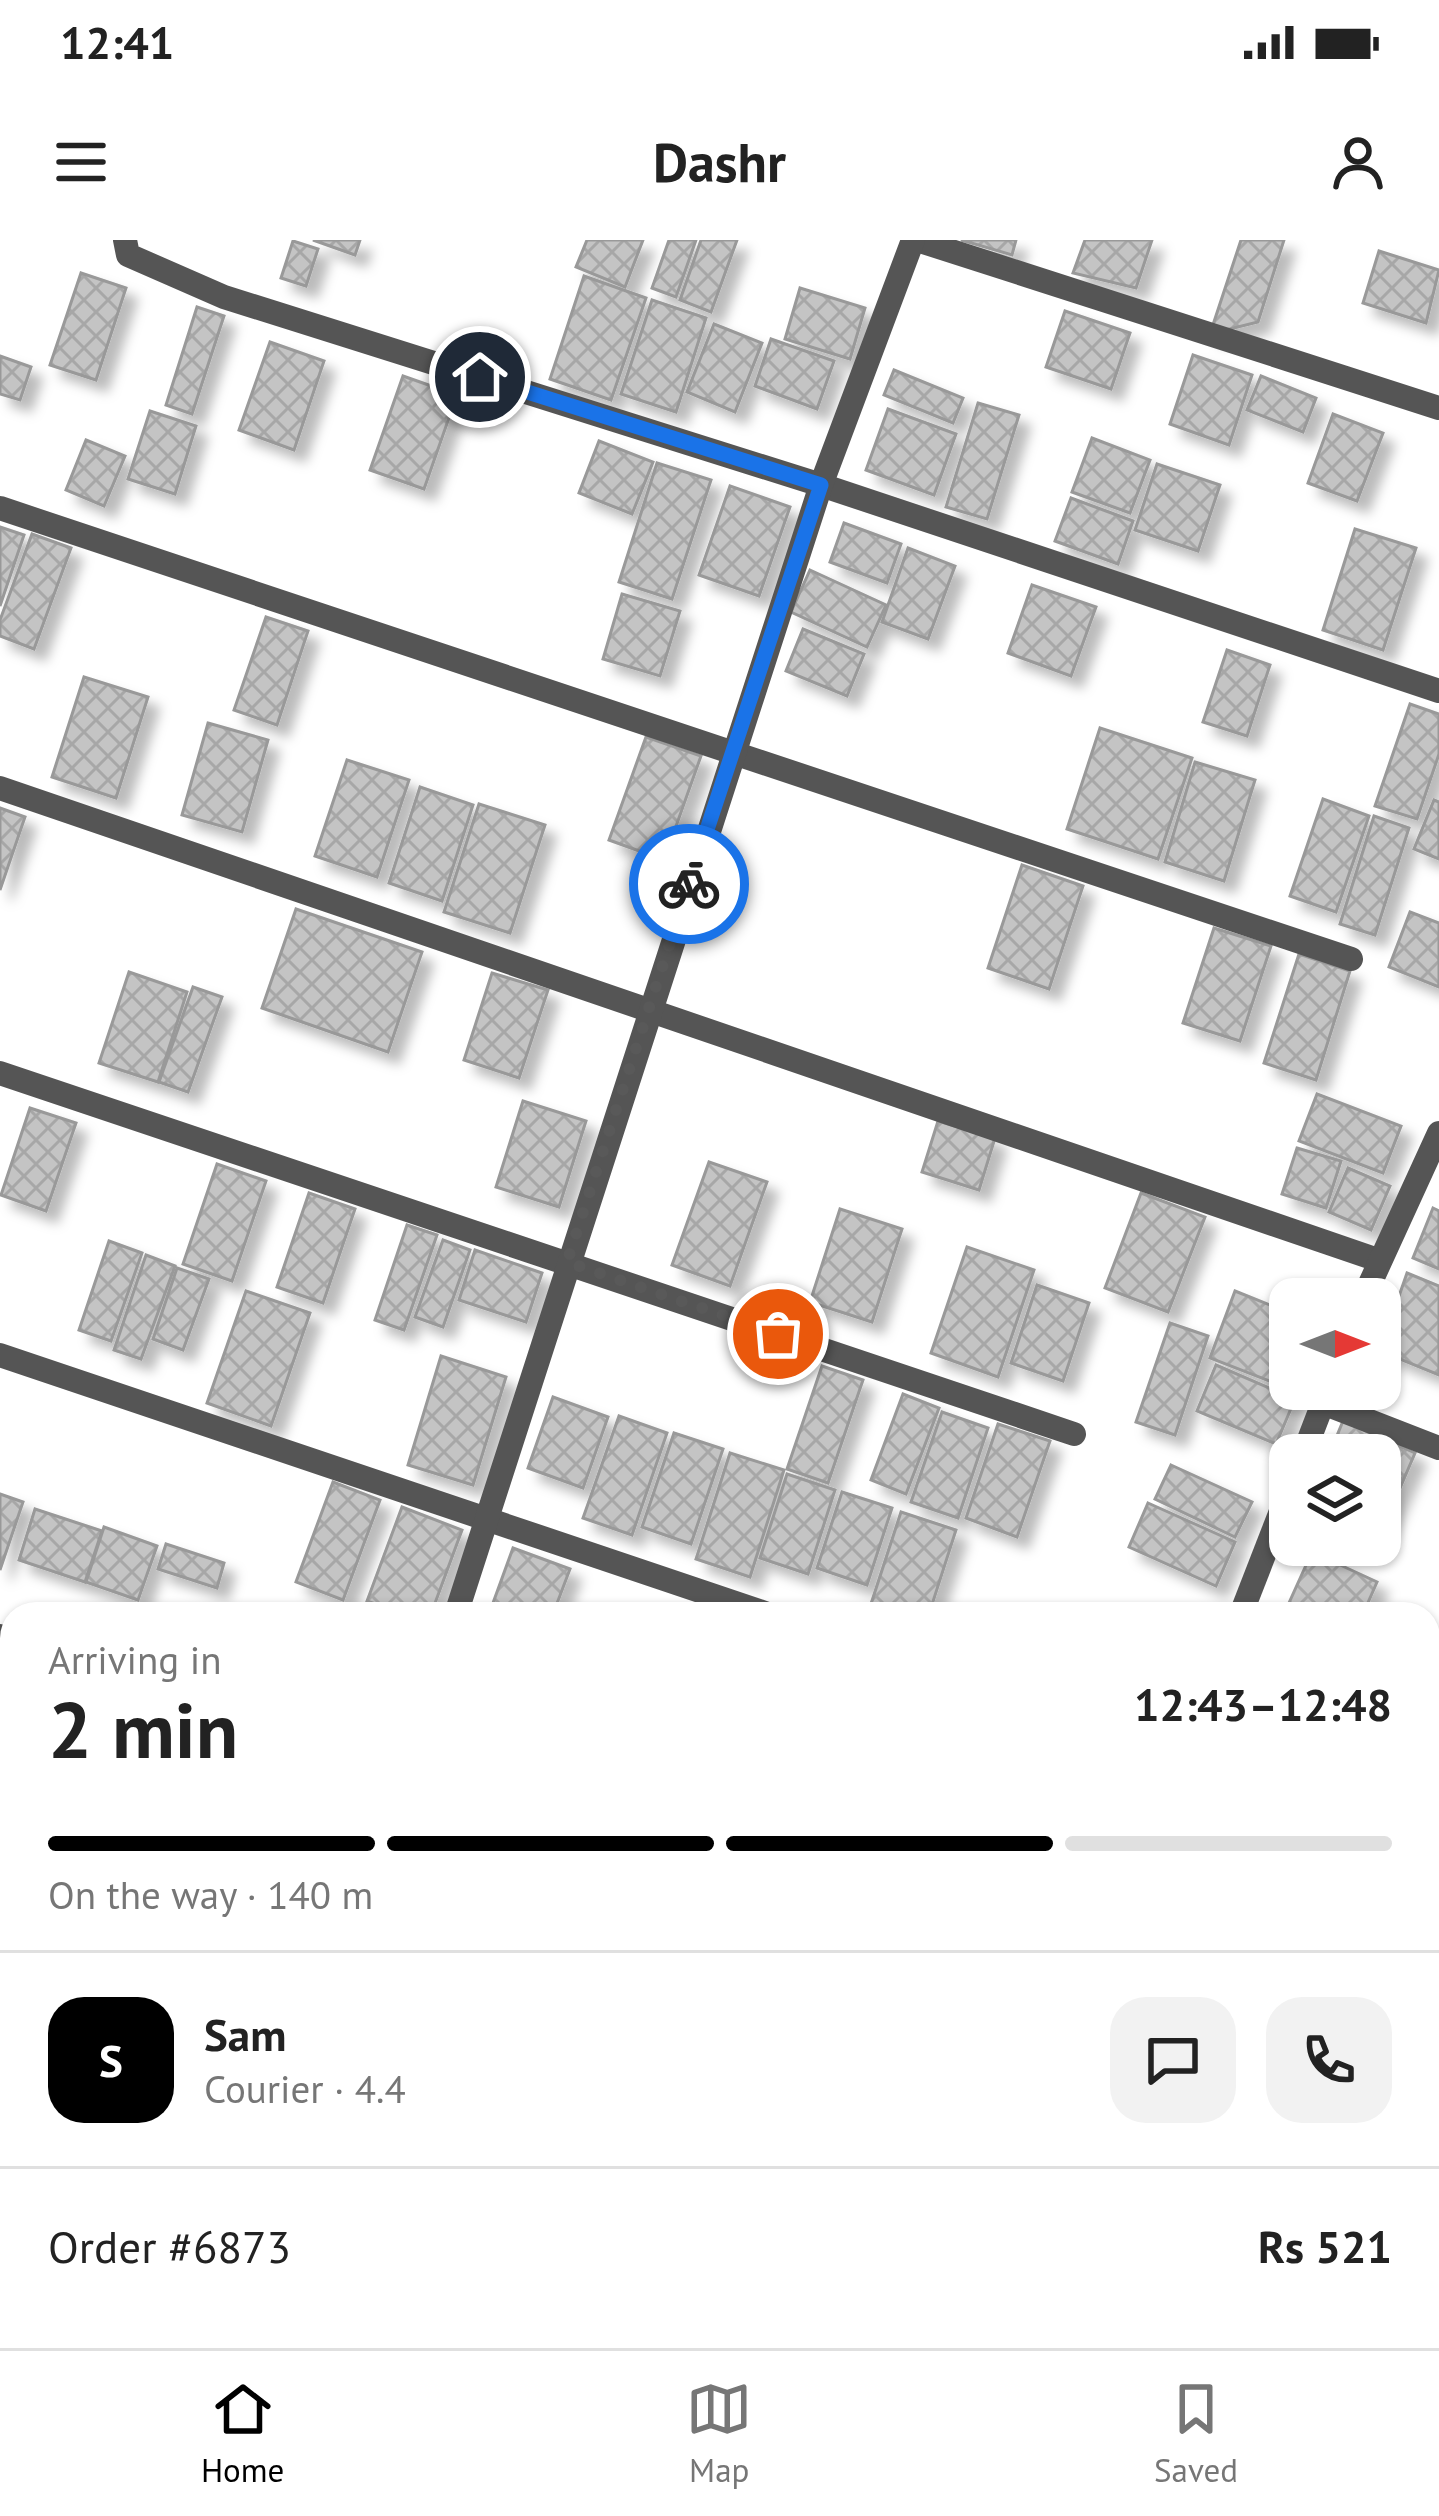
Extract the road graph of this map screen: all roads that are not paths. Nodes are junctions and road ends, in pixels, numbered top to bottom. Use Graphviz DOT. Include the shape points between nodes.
graph roads {
  1 [pos="125,240"];
  2 [pos="915,240"];
  3 [pos="1439,408"];
  4 [pos="821,485"];
  5 [pos="0,508"];
  6 [pos="1439,691"];
  7 [pos="733,751"];
  8 [pos="0,788"];
  9 [pos="1352,959"];
  10 [pos="648,1008"];
  11 [pos="0,1073"];
  12 [pos="1439,1133"];
  13 [pos="1378,1259"];
  14 [pos="567,1262"];
  15 [pos="1371,1278"];
  16 [pos="0,1355"];
  17 [pos="1356,1410"];
  18 [pos="1074,1434"];
  19 [pos="1439,1448"];
  20 [pos="489,1516"];
  21 [pos="1269,1542"];
  22 [pos="460,1602"];
  23 [pos="734,1602"];
  24 [pos="1246,1602"];
  1 -- 4 [label="street" via="128,254 224,297"];
  2 -- 3 [label="street"];
  2 -- 4 [label="street"];
  4 -- 6 [label="street"];
  4 -- 7 [label="street"];
  5 -- 7 [label="street"];
  7 -- 9 [label="street"];
  7 -- 10 [label="street"];
  8 -- 10 [label="street"];
  10 -- 13 [label="street"];
  10 -- 14 [label="street"];
  11 -- 14 [label="street"];
  12 -- 13 [label="street"];
  13 -- 15 [label="street"];
  14 -- 18 [label="street"];
  14 -- 20 [label="street"];
  16 -- 20 [label="street"];
  17 -- 19 [label="street"];
  20 -- 22 [label="street"];
  20 -- 23 [label="street"];
  21 -- 24 [label="street"];
}
